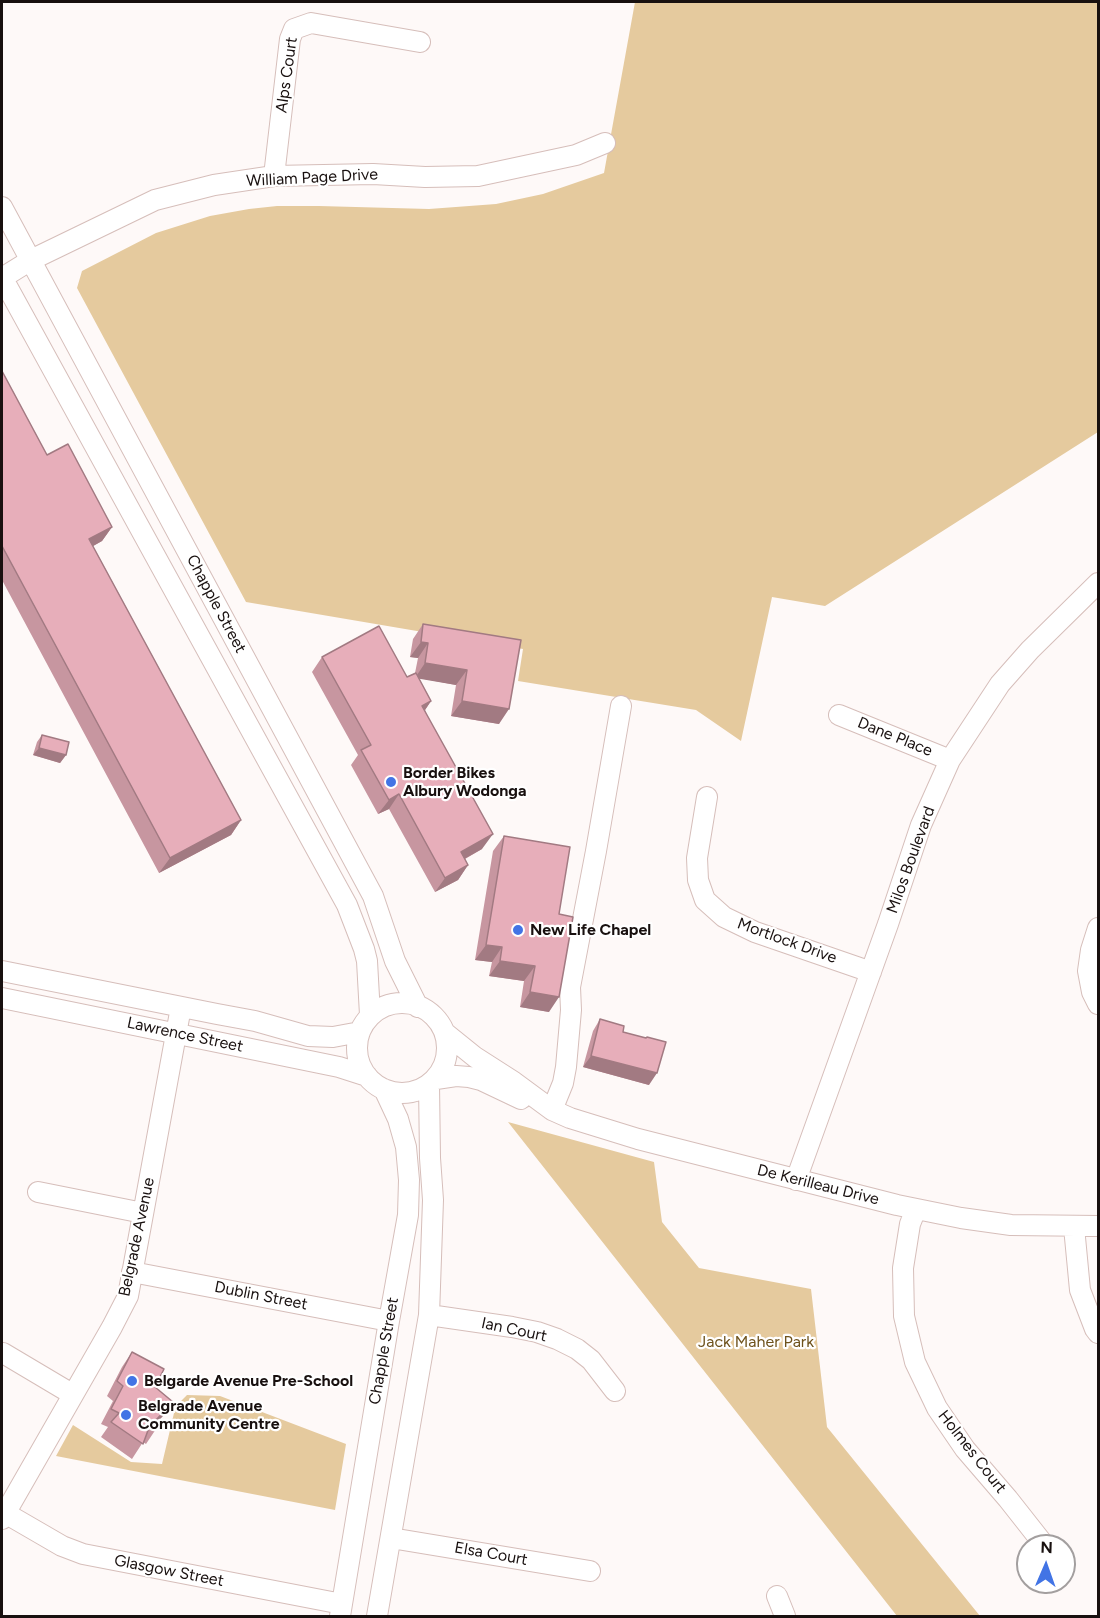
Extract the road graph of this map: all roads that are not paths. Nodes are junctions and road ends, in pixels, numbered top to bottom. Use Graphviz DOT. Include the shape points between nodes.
graph roads {
  1 [pos="420,42"];
  2 [pos="604,143"];
  3 [pos="274,176"];
  4 [pos="2,207"];
  5 [pos="31,261"];
  6 [pos="2,278"];
  7 [pos="1098,583"];
  8 [pos="621,706"];
  9 [pos="839,715"];
  10 [pos="950,760"];
  11 [pos="707,797"];
  12 [pos="1098,928"];
  13 [pos="2,971"];
  14 [pos="871,972"];
  15 [pos="2,998"];
  16 [pos="1098,1005"];
  17 [pos="418,1006"];
  18 [pos="181,1007"];
  19 [pos="370,1015"];
  20 [pos="360,1032"];
  21 [pos="444,1032"];
  22 [pos="177,1033"];
  23 [pos="368,1076"];
  24 [pos="432,1082"];
  25 [pos="384,1089"];
  26 [pos="549,1108"];
  27 [pos="796,1180"];
  28 [pos="38,1192"];
  29 [pos="916,1209"];
  30 [pos="143,1213"];
  31 [pos="1098,1226"];
  32 [pos="1074,1227"];
  33 [pos="132,1272"];
  34 [pos="429,1315"];
  35 [pos="389,1321"];
  36 [pos="1098,1333"];
  37 [pos="3,1353"];
  38 [pos="615,1391"];
  39 [pos="72,1394"];
  40 [pos="3,1516"];
  41 [pos="1036,1534"];
  42 [pos="391,1538"];
  43 [pos="590,1571"];
  44 [pos="777,1596"];
  45 [pos="341,1610"];
  46 [pos="377,1617"];
  47 [pos="785,1617"];
  1 -- 3 [label="street, Alps Court" via="311,23 294,29"];
  2 -- 3 [label="street, William Page Drive" via="576,155 478,176"];
  3 -- 5 [label="street, William Page Drive" via="214,185 155,200"];
  4 -- 5 [label="street, Chapple Street"];
  5 -- 6 [label="street, William Page Drive"];
  5 -- 17 [label="street, Chapple Street" via="373,896 395,961"];
  6 -- 19 [label="street, Chapple Street" via="347,905 366,955"];
  7 -- 10 [label="street, Milos Boulevard" via="1000,684"];
  8 -- 26 [label="street" via="570,987 565,1074"];
  9 -- 10 [label="street, Dane Place"];
  10 -- 14 [label="street, Milos Boulevard" via="921,825"];
  11 -- 14 [label="street, Mortlock Drive" via="697,858 698,880 705,900 724,917 755,932"];
  12 -- 16 [label="street" via="1088,971"];
  13 -- 18 [label="street, Lawrence Street"];
  14 -- 27 [label="street, Milos Boulevard"];
  15 -- 22 [label="street, Lawrence Street"];
  17 -- 19 [label="street" via="390,1005"];
  17 -- 21 [label="street" via="429,1012"];
  18 -- 20 [label="street, Lawrence Street" via="321,1038"];
  18 -- 22 [label="street, Belgrade Avenue"];
  19 -- 20 [label="street"];
  20 -- 23 [label="street" via="358,1055"];
  21 -- 24 [label="street" via="446,1060"];
  21 -- 26 [label="street, De Kerilleau Drive"];
  22 -- 23 [label="street, Lawrence Street"];
  22 -- 30 [label="street, Belgrade Avenue"];
  23 -- 25 [label="street"];
  24 -- 25 [label="street" via="407,1093"];
  24 -- 26 [label="street, De Kerilleau Drive" via="469,1077"];
  24 -- 34 [label="street"];
  25 -- 35 [label="street, Chapple Street" via="403,1135 409,1180 408,1215"];
  26 -- 27 [label="street, De Kerilleau Drive" via="638,1139"];
  27 -- 29 [label="street, De Kerilleau Drive"];
  28 -- 30 [label="street"];
  29 -- 32 [label="street, De Kerilleau Drive" via="1011,1225"];
  29 -- 41 [label="street, Holmes Court" via="903,1268 904,1316 915,1362 937,1408 965,1449"];
  30 -- 33 [label="street, Belgrade Avenue"];
  31 -- 32 [label="street, De Kerilleau Drive"];
  32 -- 36 [label="street" via="1080,1290"];
  33 -- 35 [label="street, Dublin Street"];
  33 -- 39 [label="street, Belgrade Avenue" via="128,1296"];
  34 -- 38 [label="street, Ian Court" via="512,1327 557,1339 578,1348"];
  34 -- 42 [label="street"];
  35 -- 45 [label="street, Chapple Street"];
  37 -- 39 [label="street"];
  39 -- 40 [label="street, Belgrade Avenue"];
  40 -- 45 [label="street, Glasgow Street" via="83,1554"];
  42 -- 43 [label="street, Elsa Court"];
  42 -- 46 [label="street"];
  44 -- 47 [label="street"];
}
